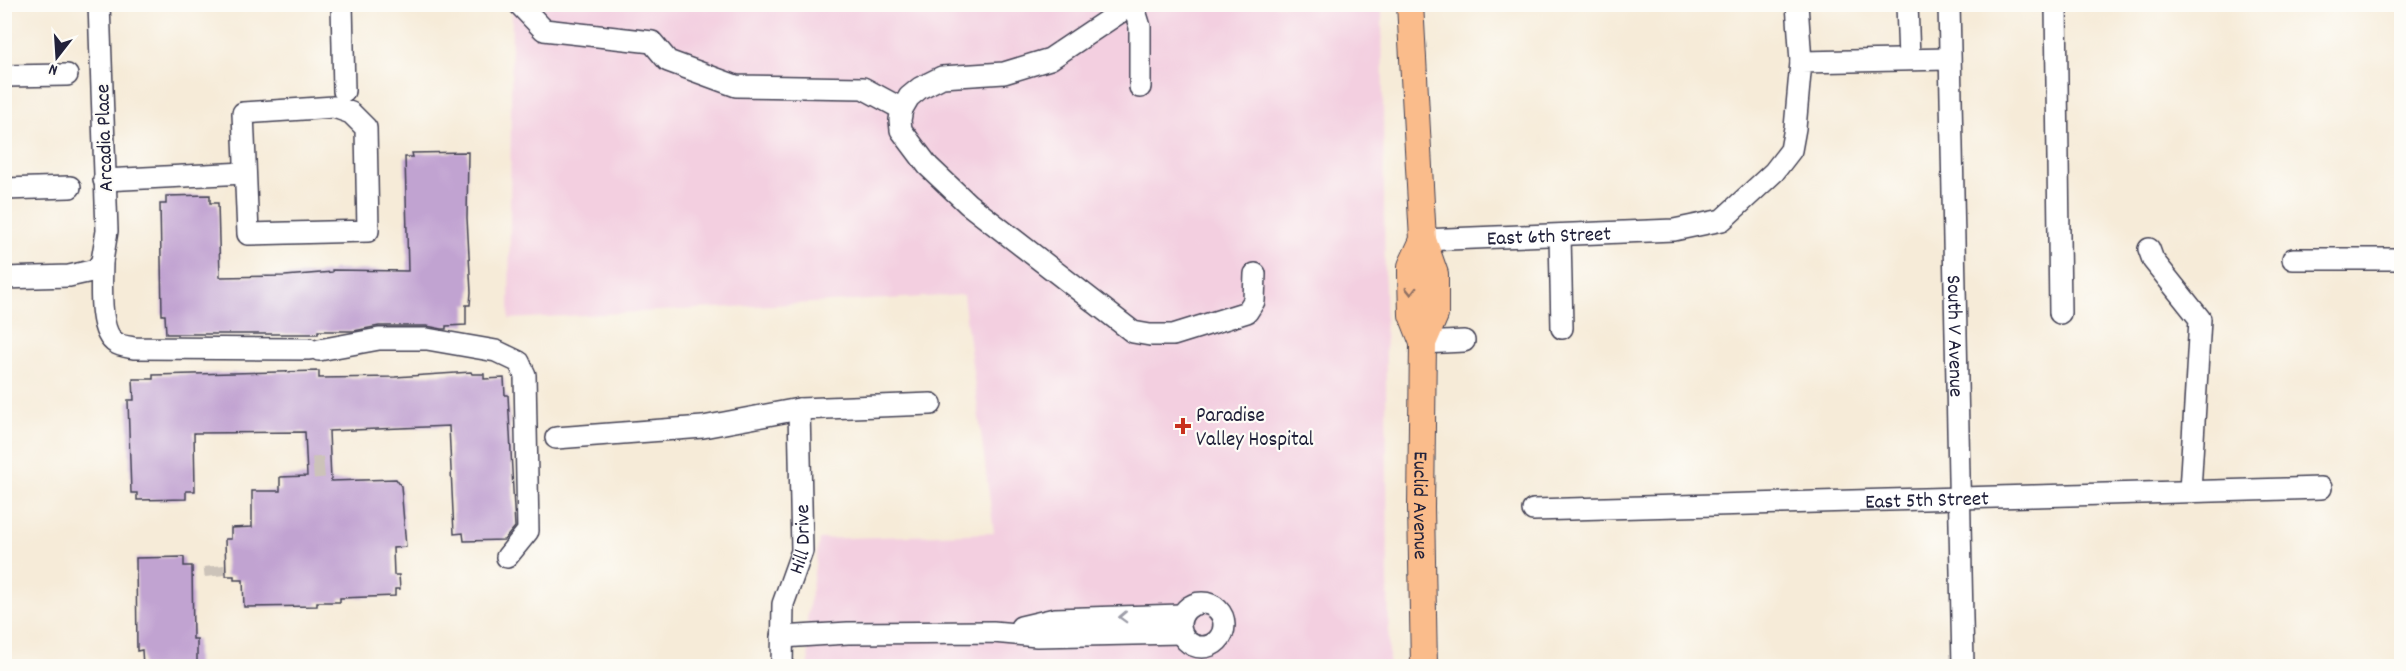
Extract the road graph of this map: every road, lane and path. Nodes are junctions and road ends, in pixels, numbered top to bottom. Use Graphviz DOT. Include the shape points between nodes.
graph roads {
  1 [pos="99,4"];
  2 [pos="342,4"];
  3 [pos="519,4"];
  4 [pos="1132,4"];
  5 [pos="1410,4"];
  6 [pos="1797,4"];
  7 [pos="1907,4"];
  8 [pos="1949,4"];
  9 [pos="2056,4"];
  10 [pos="1909,59"];
  11 [pos="1949,59"];
  12 [pos="1801,62"];
  13 [pos="67,75"];
  14 [pos="4,76"];
  15 [pos="1140,87"];
  16 [pos="344,91"];
  17 [pos="902,109"];
  18 [pos="245,173"];
  19 [pos="104,180"];
  20 [pos="70,187"];
  21 [pos="4,189"];
  22 [pos="1560,235"];
  23 [pos="1423,240"];
  24 [pos="2149,249"];
  25 [pos="2293,259"];
  26 [pos="2402,259"];
  27 [pos="99,266"];
  28 [pos="1255,274"];
  29 [pos="4,278"];
  30 [pos="2060,313"];
  31 [pos="1562,328"];
  32 [pos="1464,341"];
  33 [pos="1423,343"];
  34 [pos="931,404"];
  35 [pos="799,409"];
  36 [pos="556,438"];
  37 [pos="2321,488"];
  38 [pos="2190,491"];
  39 [pos="1961,498"];
  40 [pos="1533,510"];
  41 [pos="507,557"];
  42 [pos="1181,624"];
  43 [pos="782,637"];
  44 [pos="1204,657"];
  45 [pos="782,666"];
  46 [pos="1424,666"];
  47 [pos="1963,666"];
  1 -- 19 [label="street, Arcadia Place"];
  2 -- 16 [label="street"];
  3 -- 17 [label="street" via="544,30 651,42 668,61 736,86 863,88"];
  4 -- 15 [label="street" via="1140,27"];
  4 -- 17 [label="street" via="1050,59 1004,73 942,78 920,88"];
  5 -- 23 [label="main road, Euclid Avenue"];
  6 -- 12 [label="street, East 6th Street"];
  7 -- 10 [label="street"];
  8 -- 11 [label="street, South V Avenue"];
  9 -- 30 [label="street"];
  10 -- 11 [label="street"];
  10 -- 12 [label="street"];
  11 -- 39 [label="street, South V Avenue"];
  12 -- 22 [label="street, East 6th Street" via="1791,150 1774,172 1722,220 1674,230"];
  13 -- 14 [label="street"];
  17 -- 28 [label="street" via="902,130 928,166 968,204 1133,332 1173,335 1247,312 1254,301"];
  18 -- 18 [label="street" via="248,234 368,231 366,128 351,113 334,107 243,113"];
  18 -- 19 [label="street"];
  19 -- 27 [label="street, Arcadia Place" via="107,231"];
  20 -- 21 [label="street"];
  22 -- 23 [label="street, East 6th Street"];
  22 -- 31 [label="street"];
  23 -- 33 [label="main road, Euclid Avenue" via="1411,266 1412,315"];
  24 -- 38 [label="street" via="2153,260 2200,318"];
  25 -- 26 [label="street"];
  27 -- 29 [label="street" via="69,276"];
  27 -- 41 [label="street, Arcadia Place" via="103,323 117,344 134,348 314,350 379,339 427,339 496,351 519,362 525,375 528,531"];
  32 -- 33 [label="street"];
  33 -- 46 [label="main road, Euclid Avenue"];
  34 -- 35 [label="street"];
  35 -- 36 [label="street" via="703,427"];
  35 -- 43 [label="street, Hill Drive" via="802,552 783,604"];
  37 -- 38 [label="street, East 5th Street"];
  38 -- 39 [label="street, East 5th Street"];
  39 -- 40 [label="street, East 5th Street"];
  39 -- 47 [label="street, South V Avenue"];
  42 -- 43 [label="street" via="1054,619 993,632"];
  42 -- 44 [label="street" via="1191,645"];
  42 -- 44 [label="street" via="1191,606 1206,603 1223,616 1221,638"];
  43 -- 45 [label="street, Hill Drive"];
}
